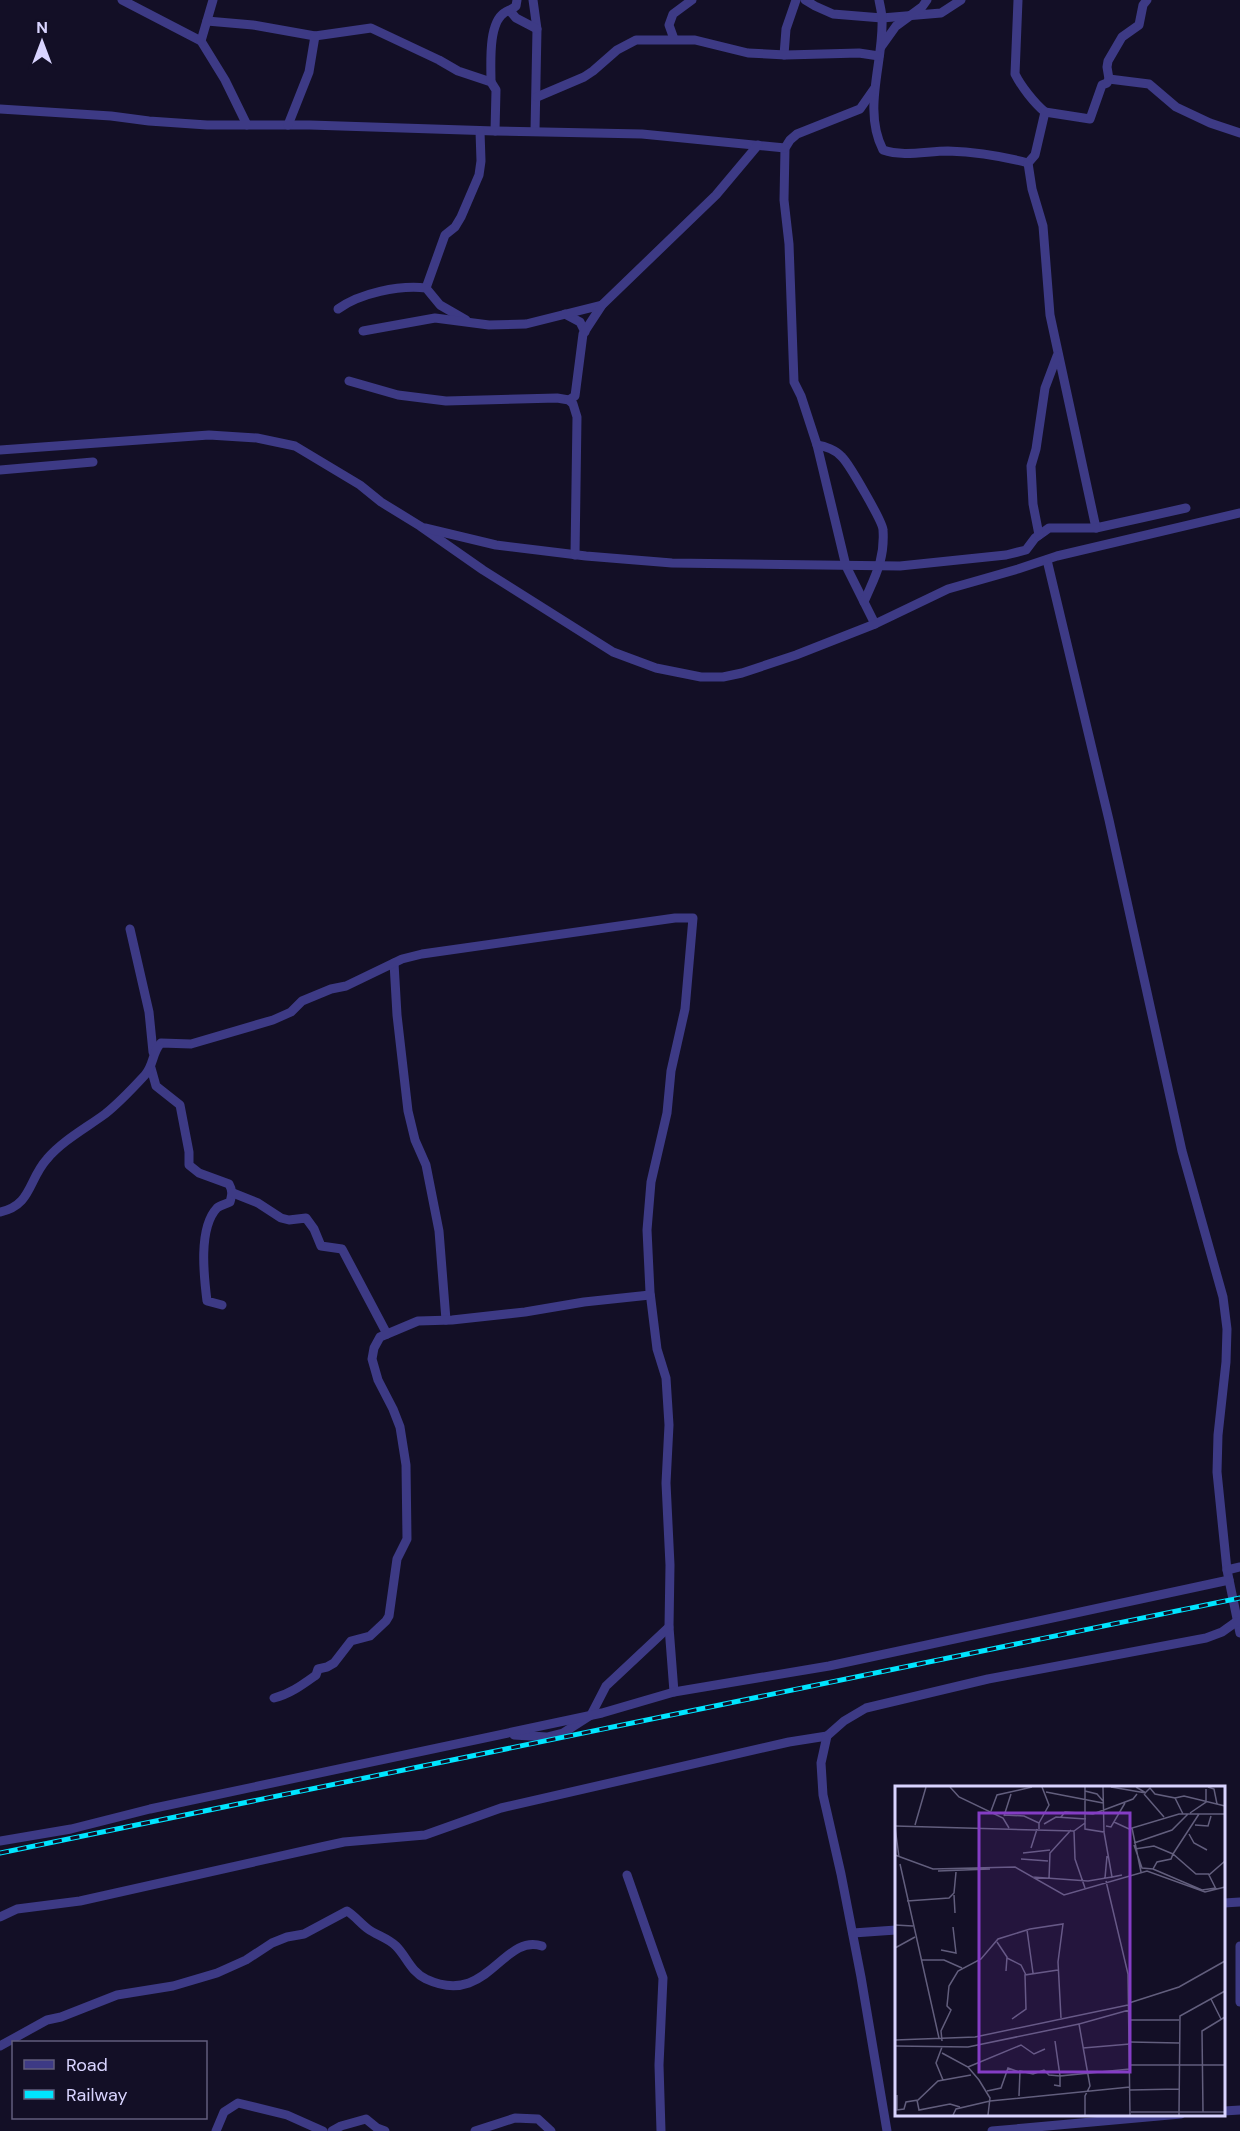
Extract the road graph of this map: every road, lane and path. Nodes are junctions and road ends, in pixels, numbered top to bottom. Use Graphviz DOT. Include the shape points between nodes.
graph roads {
  1 [pos="122,0"];
  2 [pos="213,0"];
  3 [pos="517,0"];
  4 [pos="533,0"];
  5 [pos="692,0"];
  6 [pos="796,0"];
  7 [pos="805,0"];
  8 [pos="879,0"];
  9 [pos="927,0"];
  10 [pos="961,0"];
  11 [pos="1018,0"];
  12 [pos="1147,0"];
  13 [pos="510,11"];
  14 [pos="908,16"];
  15 [pos="882,18"];
  16 [pos="207,21"];
  17 [pos="537,29"];
  18 [pos="315,36"];
  19 [pos="674,39"];
  20 [pos="201,41"];
  21 [pos="880,52"];
  22 [pos="784,55"];
  23 [pos="1109,79"];
  24 [pos="491,82"];
  25 [pos="874,89"];
  26 [pos="537,97"];
  27 [pos="0,109"];
  28 [pos="1045,112"];
  29 [pos="247,125"];
  30 [pos="288,125"];
  31 [pos="480,131"];
  32 [pos="495,132"];
  33 [pos="535,132"];
  34 [pos="1240,133"];
  35 [pos="758,145"];
  36 [pos="785,148"];
  37 [pos="1028,163"];
  38 [pos="426,288"];
  39 [pos="602,305"];
  40 [pos="338,309"];
  41 [pos="564,314"];
  42 [pos="471,322"];
  43 [pos="363,331"];
  44 [pos="585,332"];
  45 [pos="1058,354"];
  46 [pos="349,381"];
  47 [pos="569,400"];
  48 [pos="817,445"];
  49 [pos="0,450"];
  50 [pos="93,462"];
  51 [pos="0,470"];
  52 [pos="1186,508"];
  53 [pos="1240,513"];
  54 [pos="420,526"];
  55 [pos="1096,528"];
  56 [pos="1039,535"];
  57 [pos="575,555"];
  58 [pos="1047,560"];
  59 [pos="846,566"];
  60 [pos="881,566"];
  61 [pos="864,602"];
  62 [pos="875,624"];
  63 [pos="130,929"];
  64 [pos="394,963"];
  65 [pos="154,1058"];
  66 [pos="151,1068"];
  67 [pos="233,1193"];
  68 [pos="0,1212"];
  69 [pos="650,1295"];
  70 [pos="222,1305"];
  71 [pos="446,1320"];
  72 [pos="387,1334"];
  73 [pos="1240,1567"];
  74 [pos="1228,1575"];
  75 [pos="1236,1622"];
  76 [pos="669,1627"];
  77 [pos="1240,1633"];
  78 [pos="674,1692"];
  79 [pos="274,1698"];
  80 [pos="591,1715"];
  81 [pos="827,1736"];
  82 [pos="0,1841"];
  83 [pos="627,1875"];
  84 [pos="1240,1902"];
  85 [pos="1225,1904"];
  86 [pos="0,1917"];
  87 [pos="895,1930"];
  88 [pos="853,1933"];
  89 [pos="542,1946"];
  90 [pos="1240,1946"];
  91 [pos="1240,2002"];
  92 [pos="0,2046"];
  93 [pos="1240,2110"];
  94 [pos="1225,2111"];
  95 [pos="1169,2116"];
  96 [pos="216,2131"];
  97 [pos="323,2131"];
  98 [pos="332,2131"];
  99 [pos="385,2131"];
  100 [pos="475,2131"];
  101 [pos="551,2131"];
  102 [pos="661,2131"];
  103 [pos="887,2131"];
  104 [pos="992,2131"];
  1 -- 20 [label="street"];
  2 -- 16 [label="street"];
  3 -- 13 [label="street"];
  4 -- 17 [label="street"];
  5 -- 19 [label="street" via="673,14 669,25"];
  6 -- 22 [label="street" via="786,28"];
  7 -- 15 [label="street" via="833,14"];
  8 -- 15 [label="street"];
  9 -- 14 [label="street"];
  10 -- 14 [label="street" via="941,13"];
  11 -- 28 [label="street" via="1016,74"];
  12 -- 23 [label="street" via="1139,25 1122,37 1108,61"];
  13 -- 17 [label="street"];
  13 -- 24 [label="street" via="502,14 494,28"];
  14 -- 15 [label="street"];
  14 -- 21 [label="street" via="896,26"];
  15 -- 21 [label="street"];
  16 -- 18 [label="street"];
  16 -- 20 [label="street"];
  17 -- 26 [label="street"];
  18 -- 24 [label="street" via="371,28 458,71"];
  18 -- 30 [label="street" via="309,72"];
  19 -- 22 [label="street" via="748,53"];
  19 -- 26 [label="street" via="636,40 593,71"];
  20 -- 29 [label="street"];
  21 -- 22 [label="street"];
  21 -- 25 [label="street"];
  23 -- 28 [label="street" via="1102,85 1090,120"];
  23 -- 34 [label="street" via="1149,84 1176,107"];
  24 -- 32 [label="street" via="496,90"];
  25 -- 36 [label="street" via="860,109 796,135"];
  25 -- 37 [label="street" via="875,135 883,150 892,154 979,153"];
  26 -- 33 [label="street"];
  27 -- 29 [label="street"];
  28 -- 37 [label="street" via="1035,155"];
  29 -- 30 [label="street"];
  30 -- 31 [label="street"];
  31 -- 32 [label="street"];
  31 -- 38 [label="street" via="479,175 461,217 445,235"];
  32 -- 33 [label="street"];
  33 -- 35 [label="street" via="642,134"];
  35 -- 36 [label="street"];
  35 -- 39 [label="street" via="716,195"];
  36 -- 48 [label="street" via="794,382"];
  37 -- 45 [label="street" via="1043,226 1050,315"];
  38 -- 40 [label="street" via="387,290"];
  38 -- 42 [label="street" via="440,305"];
  39 -- 41 [label="street"];
  39 -- 44 [label="street"];
  41 -- 42 [label="street" via="526,324"];
  41 -- 44 [label="street" via="580,322"];
  42 -- 43 [label="street" via="435,318"];
  44 -- 47 [label="street" via="575,396"];
  45 -- 55 [label="street"];
  45 -- 56 [label="street" via="1045,388 1030,466"];
  46 -- 47 [label="street" via="398,395 446,401"];
  47 -- 57 [label="street" via="577,417"];
  48 -- 59 [label="street"];
  48 -- 60 [label="street" via="841,455 883,528"];
  49 -- 54 [label="street" via="209,435 257,438 295,446 318,458"];
  50 -- 51 [label="street"];
  52 -- 55 [label="street"];
  53 -- 58 [label="street"];
  54 -- 57 [label="street" via="496,545"];
  54 -- 62 [label="street" via="554,617 613,652 656,668 723,677 796,655"];
  55 -- 56 [label="street" via="1049,528"];
  56 -- 60 [label="street" via="1026,550 1006,555"];
  57 -- 59 [label="street" via="672,563"];
  58 -- 62 [label="street" via="948,589"];
  58 -- 74 [label="street" via="1182,1151 1223,1297 1226,1362 1217,1472"];
  59 -- 60 [label="street"];
  59 -- 61 [label="street"];
  60 -- 61 [label="street"];
  61 -- 62 [label="street"];
  63 -- 65 [label="street" via="149,1012"];
  64 -- 65 [label="street" via="302,1001 291,1012 273,1020 191,1044 161,1043"];
  64 -- 69 [label="street" via="422,954 693,918 685,1009 651,1182 647,1230"];
  64 -- 71 [label="street" via="408,1111 426,1165 439,1231"];
  65 -- 66 [label="street"];
  66 -- 67 [label="street" via="156,1086 180,1106 189,1165 229,1184"];
  66 -- 68 [label="street" via="113,1108 46,1160 22,1202"];
  67 -- 70 [label="street" via="230,1202 218,1207 208,1224 202,1266 207,1301"];
  67 -- 72 [label="street" via="281,1218 306,1218 321,1246 342,1250"];
  69 -- 71 [label="street"];
  69 -- 76 [label="street" via="657,1349 666,1378 669,1425"];
  71 -- 72 [label="street" via="417,1321"];
  72 -- 79 [label="street" via="380,1337 372,1359 400,1427 406,1465 407,1535 397,1559 389,1616 370,1636 351,1641 334,1663 318,1669 316,1675 291,1693"];
  73 -- 74 [label="street"];
  74 -- 75 [label="street"];
  74 -- 78 [label="street" via="829,1666"];
  75 -- 77 [label="street"];
  75 -- 81 [label="street" via="1206,1638 988,1679 866,1708"];
  76 -- 78 [label="street"];
  76 -- 80 [label="street" via="606,1686"];
  78 -- 80 [label="street"];
  80 -- 82 [label="street" via="71,1829"];
  81 -- 86 [label="street" via="547,1796 425,1835 321,1846 80,1901 17,1909"];
  81 -- 88 [label="street" via="821,1762 823,1795"];
  83 -- 102 [label="street" via="663,1978"];
  84 -- 85 [label="street"];
  87 -- 88 [label="street"];
  88 -- 103 [label="street"];
  89 -- 92 [label="street" via="523,1945 479,1978 466,1985 451,1986 415,1972 394,1943 368,1929 347,1911 304,1934 272,1943 217,1973 172,1986 117,1995 47,2020"];
  90 -- 91 [label="street"];
  93 -- 94 [label="street"];
  95 -- 104 [label="street"];
  96 -- 97 [label="street" via="224,2112 238,2103 287,2115"];
  98 -- 99 [label="street" via="366,2119"];
  100 -- 101 [label="street" via="515,2118 538,2119"];
}
